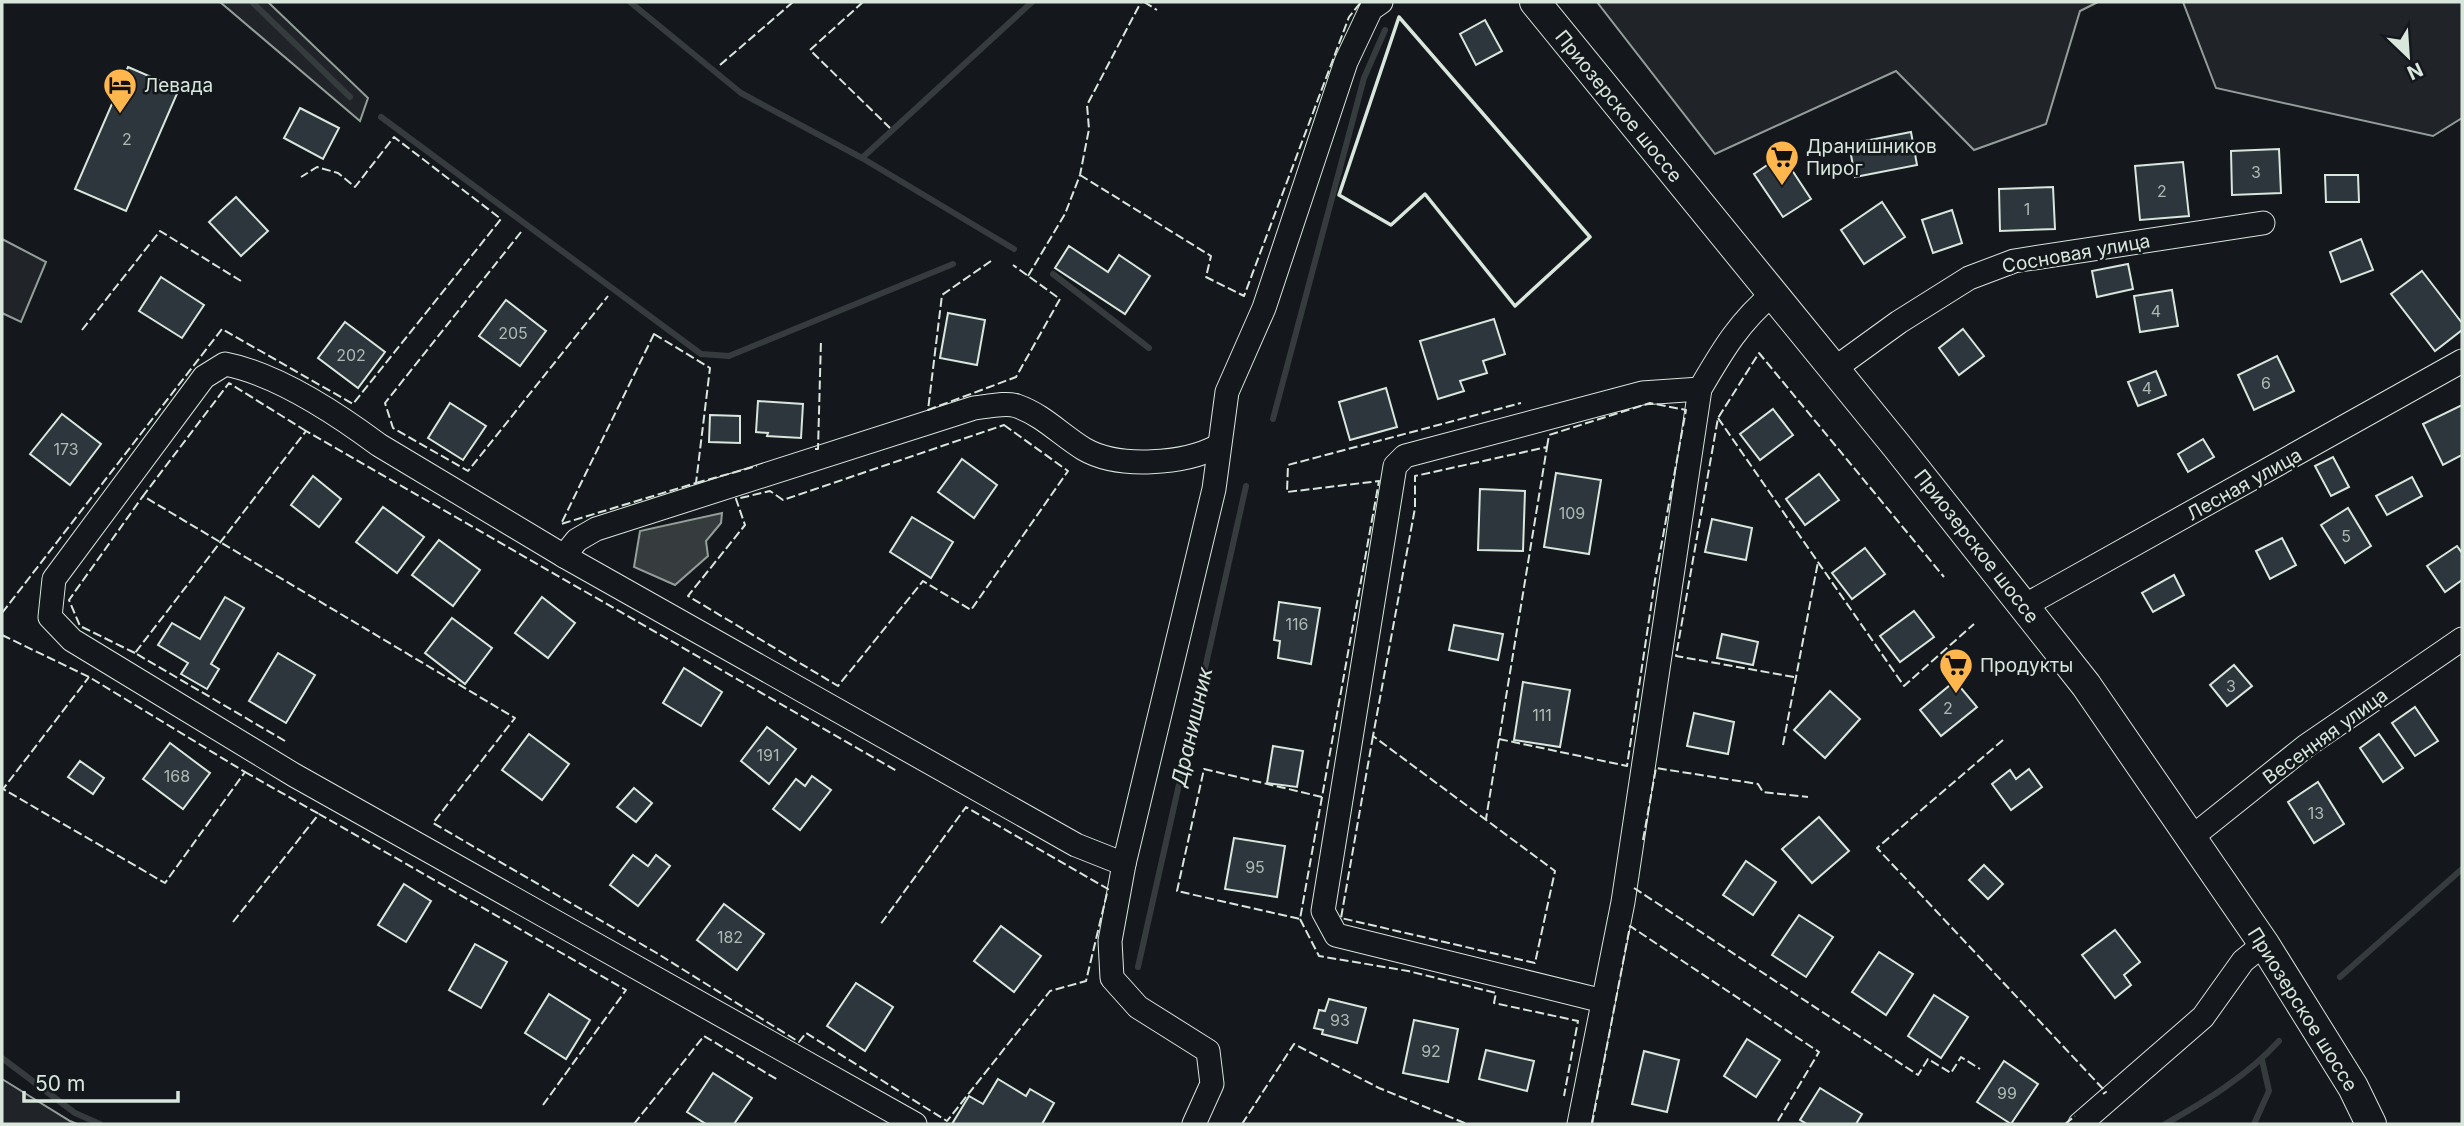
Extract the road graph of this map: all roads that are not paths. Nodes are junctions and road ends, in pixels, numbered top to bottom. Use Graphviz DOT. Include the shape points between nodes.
graph roads {
  1 [pos="1381,2"];
  2 [pos="1535,2"];
  3 [pos="2263,223"];
  4 [pos="1773,294"];
  5 [pos="2462,361"];
  6 [pos="1834,369"];
  7 [pos="1700,389"];
  8 [pos="1218,446"];
  9 [pos="564,556"];
  10 [pos="2024,606"];
  11 [pos="2462,639"];
  12 [pos="2192,837"];
  13 [pos="1124,864"];
  14 [pos="2264,944"];
  15 [pos="1603,1001"];
  16 [pos="915,1124"];
  17 [pos="1194,1124"];
  18 [pos="1579,1124"];
  19 [pos="2080,1124"];
  20 [pos="2371,1124"];
  1 -- 8 [label="street" via="1371,9 1346,62 1264,308 1227,393"];
  2 -- 4 [label="main road, Приозерское шоссе"];
  3 -- 6 [label="street, Сосновая улица" via="2014,261 1969,278"];
  4 -- 6 [label="main road, Приозерское шоссе"];
  4 -- 7 [label="street" via="1751,311"];
  5 -- 10 [label="street, Лесная улица"];
  6 -- 10 [label="main road, Приозерское шоссе"];
  7 -- 15 [label="street" via="1623,902"];
  7 -- 15 [label="street" via="1642,393 1405,456 1395,466 1323,911 1336,935"];
  8 -- 9 [label="street" via="1200,456 1136,463 1085,449 1046,420 1014,404 974,408 596,529 577,540"];
  8 -- 13 [label="street" via="1214,489"];
  9 -- 13 [label="street" via="1076,845"];
  9 -- 16 [label="street" via="254,369 225,364 204,377 54,579 50,617 72,640 294,775"];
  10 -- 12 [label="main road, Приозерское шоссе" via="2086,685"];
  11 -- 12 [label="street, Весенняя улица" via="2306,746"];
  12 -- 14 [label="main road, Приозерское шоссе"];
  13 -- 17 [label="street" via="1110,941 1112,978 1138,1007 1208,1051 1212,1084"];
  14 -- 19 [label="street" via="2243,961 2203,1017"];
  14 -- 20 [label="main road, Приозерское шоссе" via="2346,1075"];
  15 -- 18 [label="street"];
}
